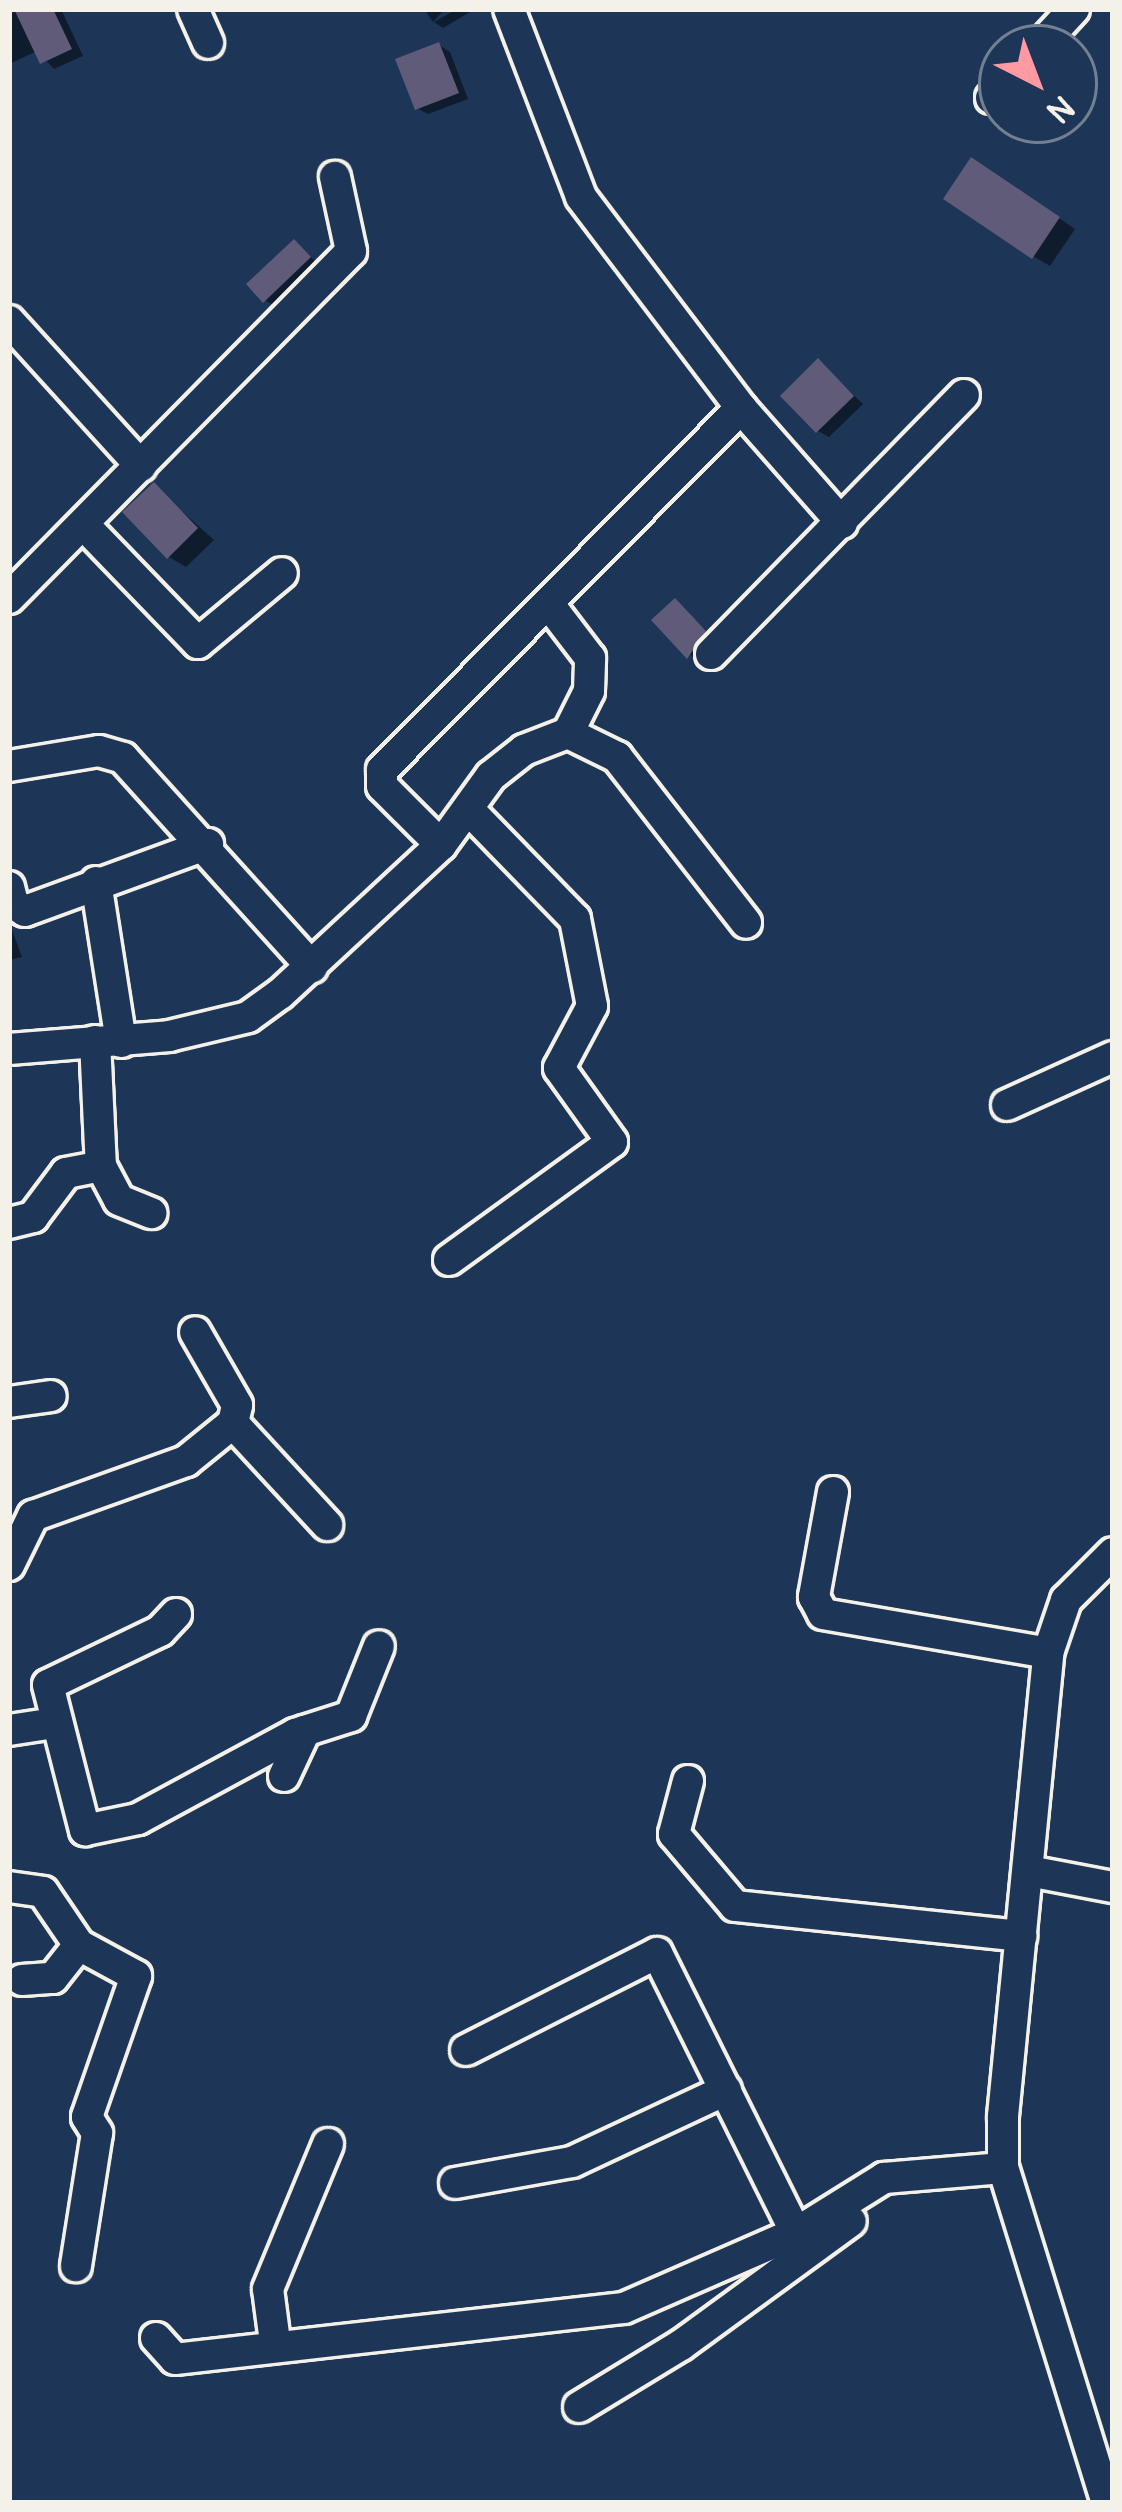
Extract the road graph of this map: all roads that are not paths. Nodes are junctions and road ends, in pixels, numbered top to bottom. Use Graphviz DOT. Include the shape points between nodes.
graph roads {
  1 [pos="193,9"];
  2 [pos="509,9"];
  3 [pos="208,43"];
  4 [pos="335,177"];
  5 [pos="9,321"];
  6 [pos="964,394"];
  7 [pos="741,408"];
  8 [pos="141,466"];
  9 [pos="842,523"];
  10 [pos="84,526"];
  11 [pos="282,573"];
  12 [pos="9,598"];
  13 [pos="548,603"];
  14 [pos="711,654"];
  15 [pos="568,733"];
  16 [pos="9,766"];
  17 [pos="468,809"];
  18 [pos="208,844"];
  19 [pos="441,845"];
  20 [pos="96,882"];
  21 [pos="9,887"];
  22 [pos="746,923"];
  23 [pos="312,967"];
  24 [pos="108,1041"];
  25 [pos="9,1049"];
  26 [pos="1113,1057"];
  27 [pos="1007,1105"];
  28 [pos="101,1166"];
  29 [pos="151,1213"];
  30 [pos="9,1223"];
  31 [pos="449,1260"];
  32 [pos="195,1332"];
  33 [pos="51,1396"];
  34 [pos="9,1402"];
  35 [pos="233,1424"];
  36 [pos="832,1492"];
  37 [pos="327,1525"];
  38 [pos="1113,1553"];
  39 [pos="9,1565"];
  40 [pos="176,1614"];
  41 [pos="379,1646"];
  42 [pos="1048,1653"];
  43 [pos="54,1723"];
  44 [pos="9,1730"];
  45 [pos="305,1731"];
  46 [pos="284,1775"];
  47 [pos="688,1781"];
  48 [pos="1029,1870"];
  49 [pos="9,1887"];
  50 [pos="1113,1887"];
  51 [pos="1021,1936"];
  52 [pos="79,1945"];
  53 [pos="22,1980"];
  54 [pos="466,2050"];
  55 [pos="726,2090"];
  56 [pos="328,2144"];
  57 [pos="1003,2168"];
  58 [pos="454,2183"];
  59 [pos="860,2193"];
  60 [pos="796,2233"];
  61 [pos="76,2266"];
  62 [pos="156,2338"];
  63 [pos="275,2342"];
  64 [pos="579,2407"];
  65 [pos="1100,2442"];
  66 [pos="1107,2503"];
  1 -- 3 [label="street"];
  2 -- 7 [label="street" via="581,197"];
  4 -- 8 [label="street" via="351,251"];
  5 -- 8 [label="street"];
  6 -- 9 [label="street"];
  7 -- 9 [label="street"];
  7 -- 13 [label="street"];
  8 -- 10 [label="street"];
  9 -- 14 [label="street"];
  10 -- 11 [label="street" via="198,643"];
  10 -- 12 [label="street"];
  13 -- 15 [label="street" via="590,658 589,691"];
  13 -- 19 [label="street" via="379,774"];
  15 -- 17 [label="street" via="511,759"];
  15 -- 22 [label="street" via="617,757"];
  16 -- 18 [label="street" via="110,751"];
  17 -- 19 [label="street"];
  17 -- 31 [label="street" via="575,919 592,1006 559,1068 612,1142"];
  18 -- 20 [label="street"];
  18 -- 23 [label="street"];
  19 -- 23 [label="street"];
  20 -- 21 [label="street" via="25,910"];
  20 -- 24 [label="street"];
  23 -- 24 [label="street" via="248,1017"];
  24 -- 25 [label="street"];
  24 -- 28 [label="street"];
  26 -- 27 [label="street"];
  28 -- 29 [label="street" via="119,1200"];
  28 -- 30 [label="street" via="65,1173 32,1217"];
  32 -- 35 [label="street" via="237,1406"];
  33 -- 34 [label="street"];
  35 -- 37 [label="street"];
  35 -- 39 [label="street" via="187,1461 33,1516"];
  36 -- 42 [label="street" via="814,1598 823,1615"];
  38 -- 42 [label="street" via="1066,1600"];
  40 -- 43 [label="street" via="160,1631 53,1678"];
  41 -- 45 [label="street" via="355,1712"];
  42 -- 48 [label="street"];
  43 -- 44 [label="street"];
  43 -- 45 [label="street" via="85,1830 138,1819"];
  45 -- 46 [label="street"];
  47 -- 51 [label="street" via="676,1840 735,1906"];
  48 -- 50 [label="street"];
  48 -- 51 [label="street"];
  49 -- 52 [label="street" via="43,1892"];
  51 -- 57 [label="street" via="1004,2056"];
  52 -- 53 [label="street" via="53,1978"];
  52 -- 61 [label="street" via="136,1976 87,2117 97,2133"];
  54 -- 55 [label="street" via="657,1953"];
  55 -- 58 [label="street" via="572,2162"];
  55 -- 60 [label="street"];
  56 -- 63 [label="street" via="268,2289"];
  57 -- 59 [label="street" via="890,2176"];
  57 -- 65 [label="street"];
  59 -- 60 [label="street"];
  59 -- 64 [label="street" via="844,2228"];
  60 -- 63 [label="street" via="624,2308"];
  62 -- 63 [label="street" via="175,2359"];
  65 -- 66 [label="street"];
}
